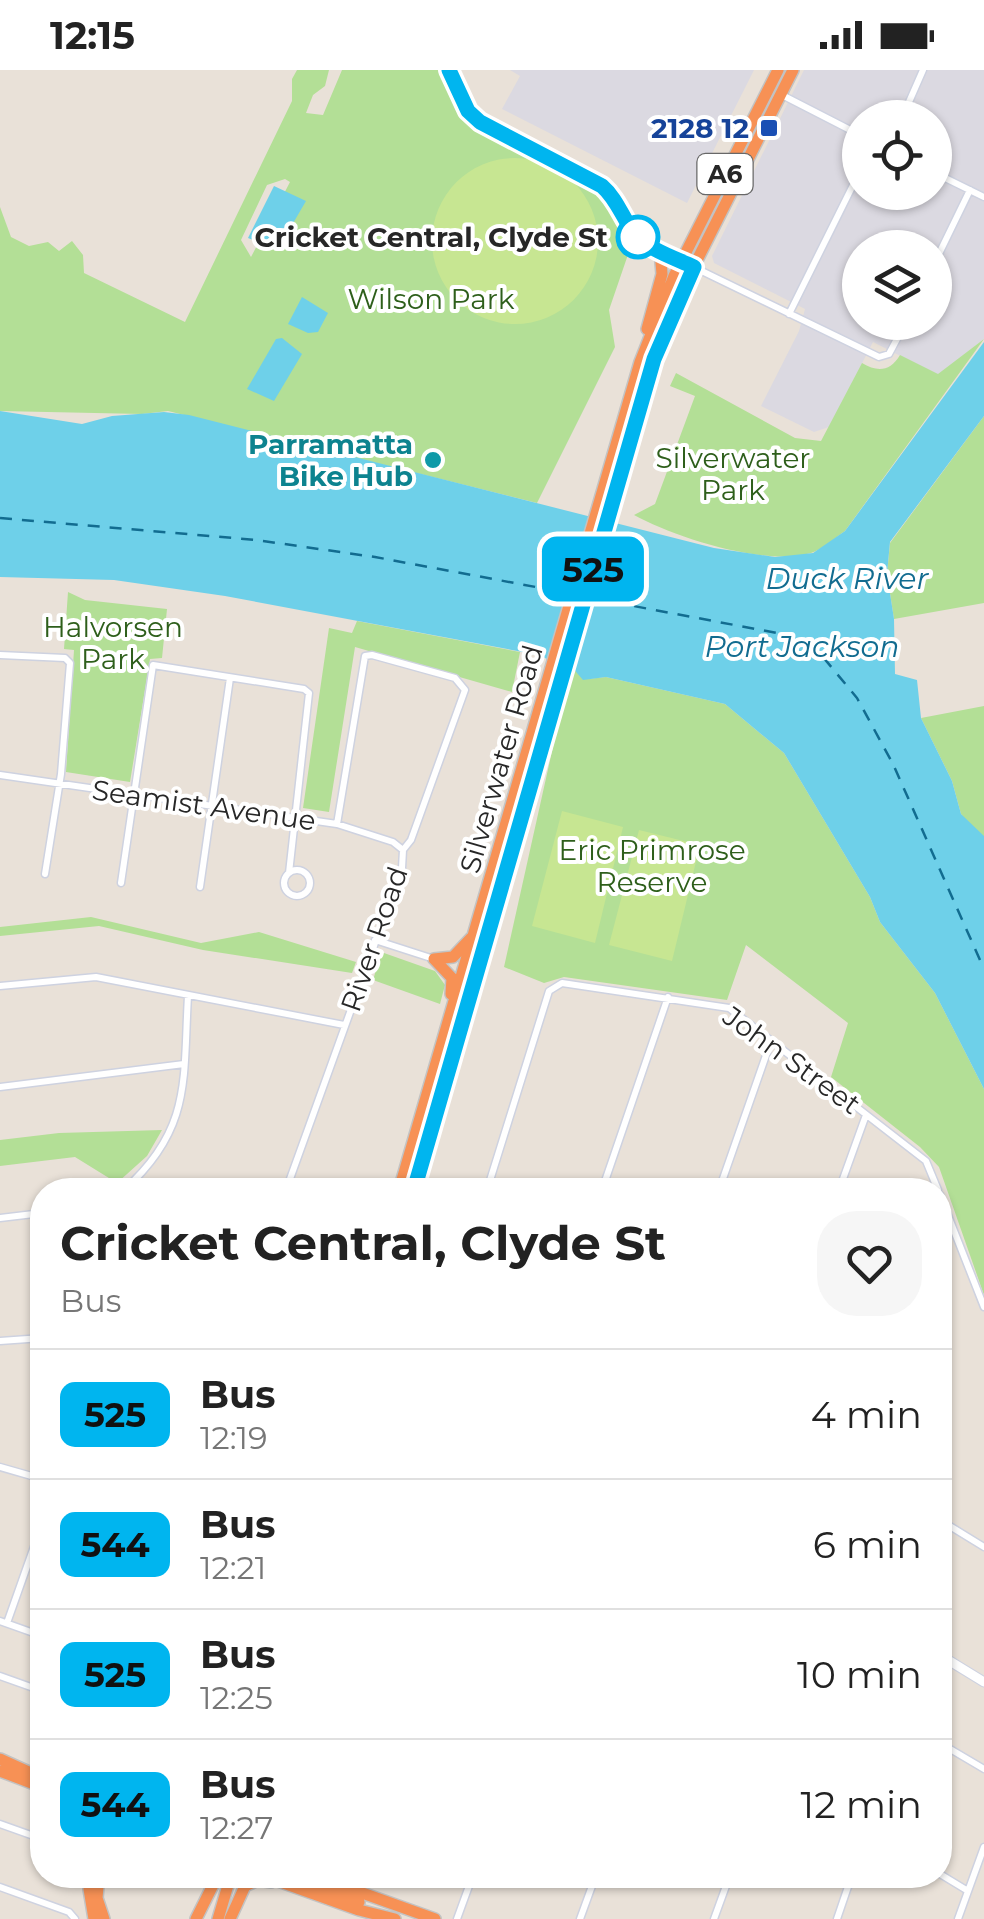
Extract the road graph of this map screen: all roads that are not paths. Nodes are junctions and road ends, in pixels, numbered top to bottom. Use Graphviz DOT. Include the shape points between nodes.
graph roads {
  1 [pos="778,70"];
  2 [pos="793,70"];
  3 [pos="923,70"];
  4 [pos="781,94"];
  5 [pos="910,100"];
  6 [pos="842,126"];
  7 [pos="952,181"];
  8 [pos="970,190"];
  9 [pos="984,197"];
  10 [pos="842,207"];
  11 [pos="951,230"];
  12 [pos="644,242"];
  13 [pos="660,251"];
  14 [pos="688,264"];
  15 [pos="789,314"];
  16 [pos="897,340"];
  17 [pos="645,367"];
  18 [pos="0,654"];
  19 [pos="230,678"];
  20 [pos="550,698"];
  21 [pos="0,775"];
  22 [pos="60,784"];
  23 [pos="134,794"];
  24 [pos="211,806"];
  25 [pos="293,818"];
  26 [pos="337,824"];
  27 [pos="403,850"];
  28 [pos="289,873"];
  29 [pos="45,874"];
  30 [pos="121,883"];
  31 [pos="200,887"];
  32 [pos="477,930"];
  33 [pos="375,940"];
  34 [pos="434,959"];
  35 [pos="0,986"];
  36 [pos="188,995"];
  37 [pos="668,997"];
  38 [pos="344,1024"];
  39 [pos="772,1042"];
  40 [pos="184,1064"];
  41 [pos="436,1066"];
  42 [pos="0,1087"];
  43 [pos="866,1115"];
  44 [pos="136,1178"];
  45 [pos="290,1178"];
  46 [pos="403,1178"];
  47 [pos="417,1178"];
  48 [pos="492,1178"];
  49 [pos="606,1178"];
  50 [pos="722,1178"];
  51 [pos="843,1178"];
  52 [pos="933,1178"];
  53 [pos="30,1215"];
  54 [pos="0,1218"];
  55 [pos="952,1226"];
  56 [pos="984,1307"];
  57 [pos="30,1339"];
  58 [pos="0,1340"];
  59 [pos="0,1467"];
  60 [pos="30,1476"];
  61 [pos="952,1527"];
  62 [pos="984,1547"];
  63 [pos="30,1554"];
  64 [pos="3,1622"];
  65 [pos="30,1632"];
  66 [pos="952,1663"];
  67 [pos="0,1676"];
  68 [pos="984,1682"];
  69 [pos="30,1687"];
  70 [pos="952,1750"];
  71 [pos="0,1760"];
  72 [pos="984,1770"];
  73 [pos="0,1771"];
  74 [pos="30,1773"];
  75 [pos="30,1782"];
  76 [pos="0,1824"];
  77 [pos="30,1835"];
  78 [pos="984,1847"];
  79 [pos="952,1881"];
  80 [pos="0,1887"];
  81 [pos="91,1888"];
  82 [pos="98,1888"];
  83 [pos="216,1888"];
  84 [pos="219,1888"];
  85 [pos="222,1888"];
  86 [pos="244,1888"];
  87 [pos="308,1888"];
  88 [pos="310,1888"];
  89 [pos="361,1888"];
  90 [pos="469,1888"];
  91 [pos="591,1888"];
  92 [pos="725,1888"];
  93 [pos="847,1888"];
  94 [pos="968,1891"];
  95 [pos="75,1917"];
  96 [pos="94,1919"];
  97 [pos="104,1919"];
  98 [pos="196,1919"];
  99 [pos="205,1919"];
  100 [pos="218,1919"];
  101 [pos="230,1919"];
  102 [pos="395,1919"];
  103 [pos="405,1919"];
  104 [pos="435,1919"];
  105 [pos="458,1919"];
  106 [pos="580,1919"];
  107 [pos="714,1919"];
  108 [pos="836,1919"];
  109 [pos="958,1919"];
  1 -- 14 [label="highway, Silverwater Road / A6"];
  2 -- 4 [label="highway, Silverwater Road / A6"];
  3 -- 5 [label="street"];
  4 -- 6 [label="street"];
  4 -- 14 [label="highway, Silverwater Road / A6"];
  7 -- 8 [label="street"];
  8 -- 9 [label="street"];
  8 -- 11 [label="street"];
  10 -- 15 [label="street"];
  12 -- 13 [label="street"];
  13 -- 14 [label="street"];
  13 -- 17 [label="highway"];
  14 -- 15 [label="street"];
  14 -- 17 [label="highway, Silverwater Road / A6"];
  15 -- 16 [label="street" via="872,355 884,356"];
  17 -- 20 [label="highway, Silverwater Road / A6"];
  18 -- 22 [label="street" via="70,663"];
  19 -- 23 [label="street" via="153,666"];
  19 -- 24 [label="street"];
  19 -- 25 [label="street" via="304,689 310,699"];
  20 -- 32 [label="highway, Silverwater Road / A6"];
  20 -- 47 [label="highway, Silverwater Road / A6"];
  21 -- 22 [label="street, Seamist Avenue"];
  22 -- 23 [label="street, Seamist Avenue"];
  22 -- 29 [label="street"];
  23 -- 24 [label="street, Seamist Avenue"];
  23 -- 30 [label="street"];
  24 -- 25 [label="street, Seamist Avenue"];
  24 -- 31 [label="street"];
  25 -- 26 [label="street, Seamist Avenue"];
  25 -- 28 [label="street"];
  26 -- 27 [label="street, Seamist Avenue"];
  26 -- 27 [label="street, River Road" via="365,656 456,678 465,690"];
  27 -- 33 [label="street, River Road"];
  28 -- 28 [label="street" via="308,876 304,894 285,890"];
  32 -- 34 [label="highway" via="458,953"];
  32 -- 41 [label="highway, Silverwater Road / A6"];
  33 -- 34 [label="street"];
  33 -- 38 [label="street, River Road"];
  34 -- 41 [label="highway" via="453,985"];
  35 -- 36 [label="street" via="96,976"];
  36 -- 38 [label="street"];
  36 -- 40 [label="street"];
  37 -- 39 [label="street, John Street" via="722,1005"];
  37 -- 48 [label="street, John Street" via="553,986"];
  37 -- 49 [label="street"];
  38 -- 45 [label="street, River Road"];
  39 -- 43 [label="street, John Street"];
  39 -- 50 [label="street"];
  40 -- 42 [label="street"];
  40 -- 44 [label="street" via="172,1130"];
  41 -- 46 [label="highway, Silverwater Road / A6"];
  43 -- 51 [label="street"];
  43 -- 52 [label="street, John Street" via="926,1162"];
  53 -- 54 [label="street"];
  55 -- 56 [label="street, John Street"];
  57 -- 58 [label="street"];
  59 -- 60 [label="street"];
  61 -- 62 [label="street"];
  63 -- 64 [label="street"];
  64 -- 65 [label="street"];
  66 -- 68 [label="street"];
  67 -- 69 [label="street"];
  70 -- 72 [label="street"];
  71 -- 74 [label="highway"];
  73 -- 75 [label="highway"];
  76 -- 77 [label="street"];
  78 -- 94 [label="street"];
  79 -- 94 [label="street"];
  80 -- 95 [label="street"];
  81 -- 96 [label="highway"];
  82 -- 97 [label="highway"];
  83 -- 98 [label="highway"];
  84 -- 99 [label="highway"];
  85 -- 100 [label="highway"];
  86 -- 101 [label="highway"];
  87 -- 102 [label="highway"];
  88 -- 103 [label="highway"];
  89 -- 104 [label="highway"];
  90 -- 105 [label="street"];
  91 -- 106 [label="street"];
  92 -- 107 [label="street"];
  93 -- 108 [label="street"];
  94 -- 109 [label="street"];
}
